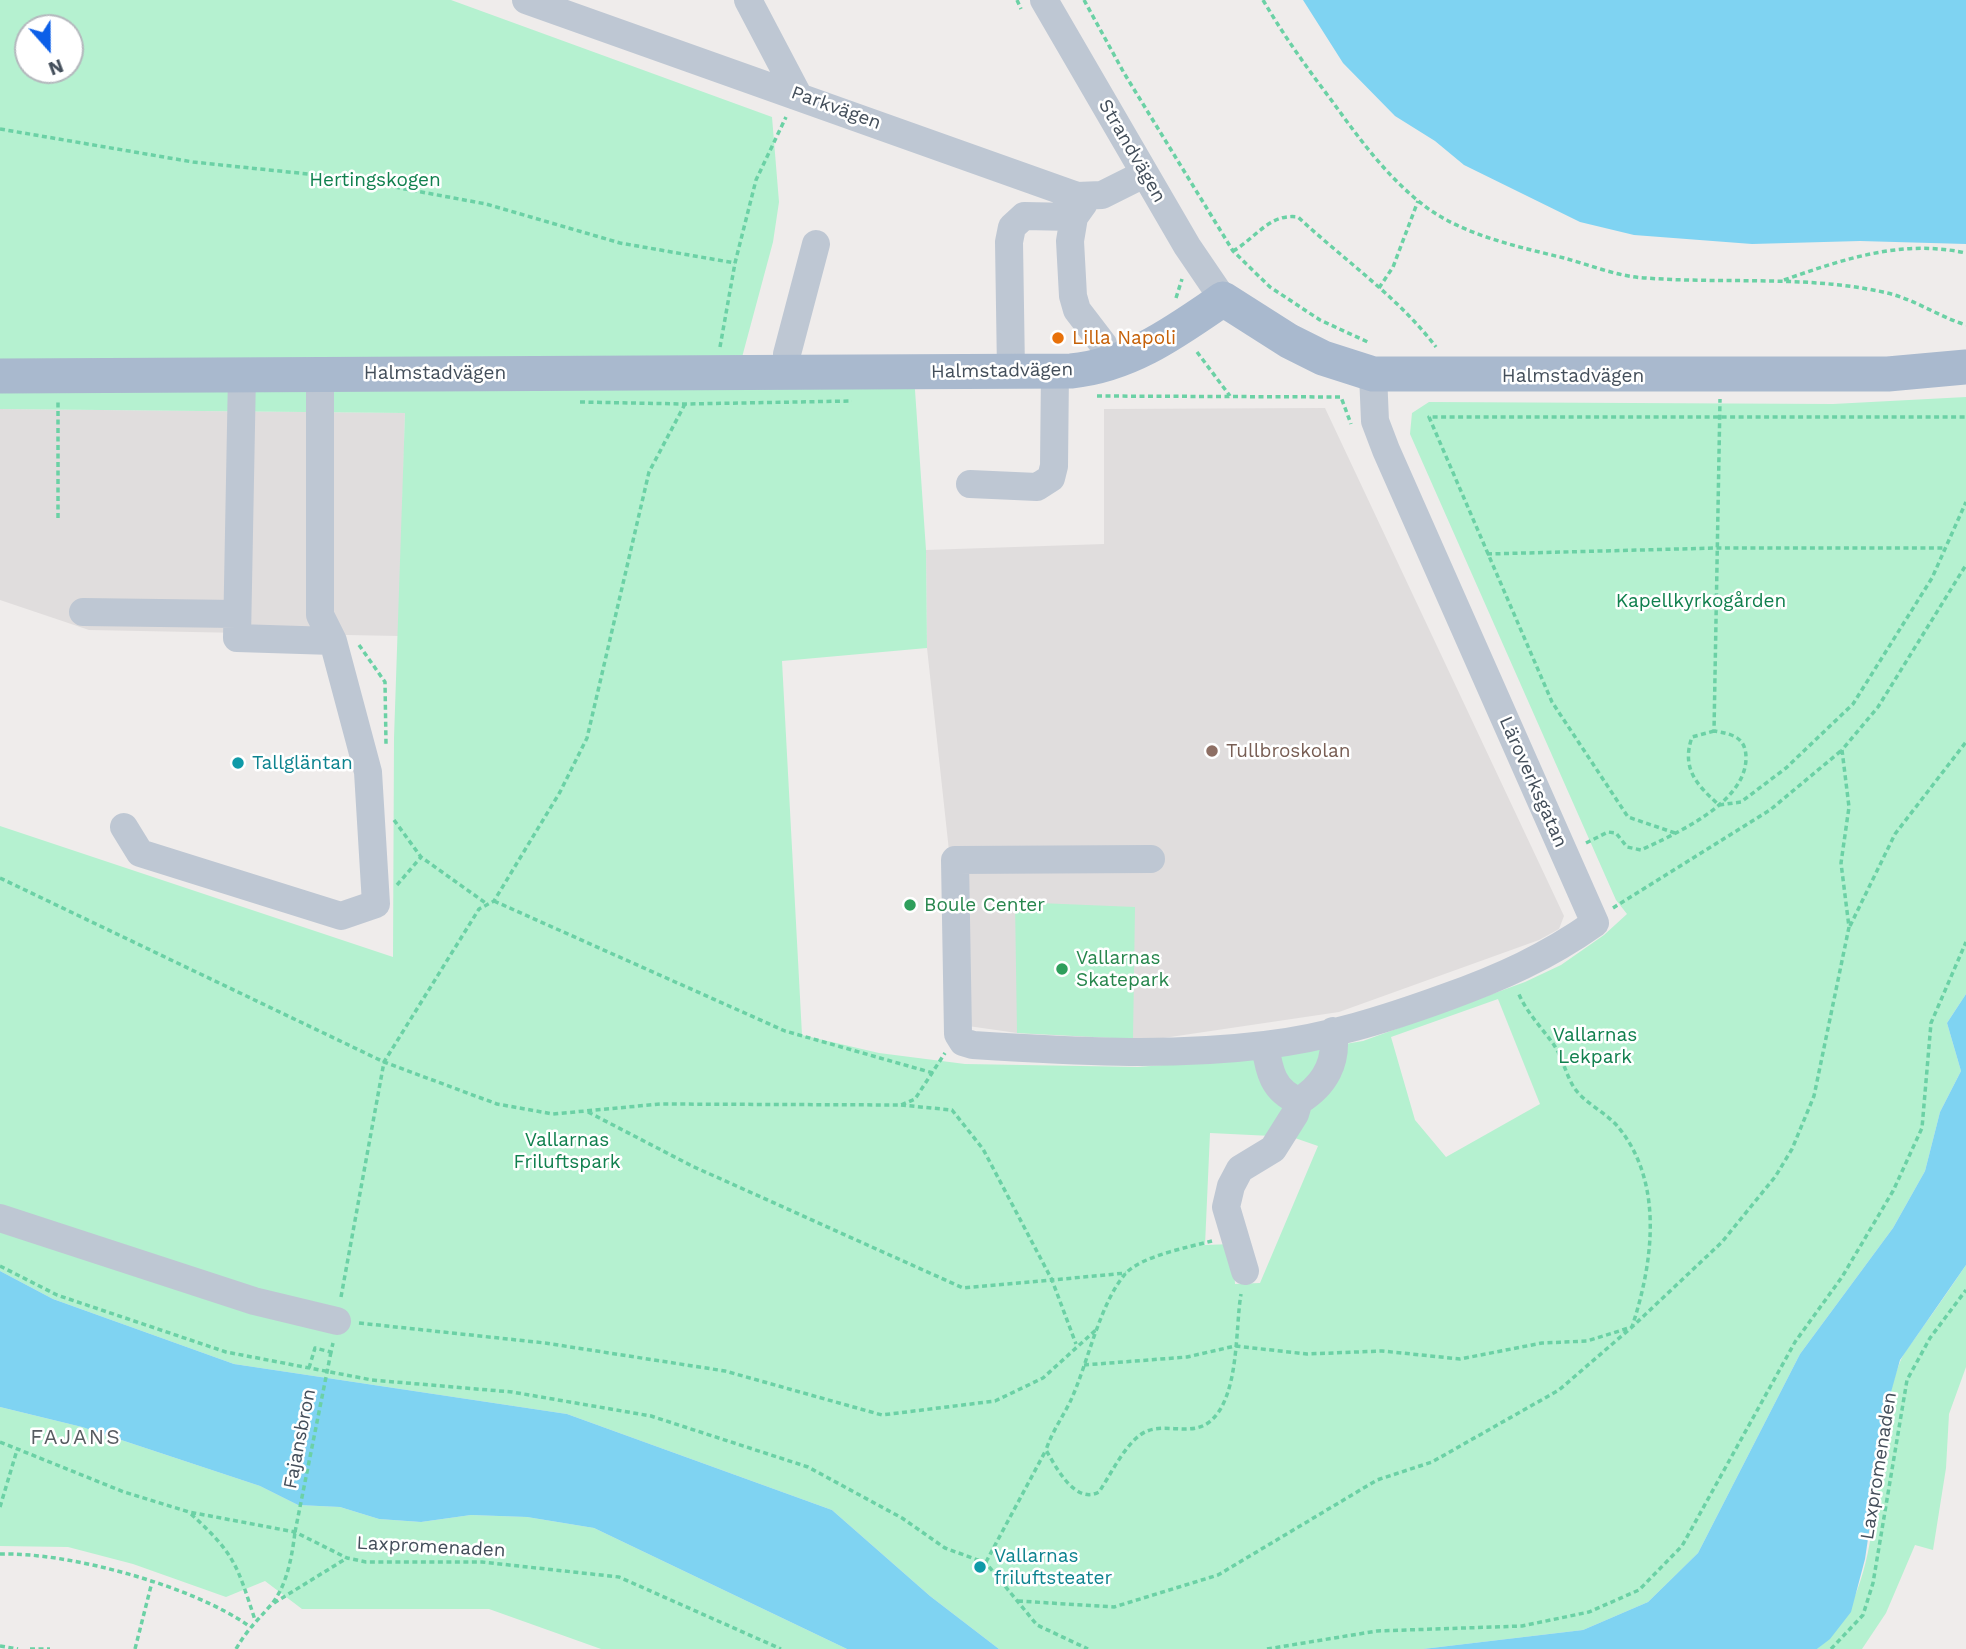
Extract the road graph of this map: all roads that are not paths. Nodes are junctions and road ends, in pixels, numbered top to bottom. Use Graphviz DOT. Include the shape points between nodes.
graph roads {
  1 [pos="526,0"];
  2 [pos="748,0"];
  3 [pos="1044,0"];
  4 [pos="799,94"];
  5 [pos="1144,173"];
  6 [pos="1082,206"];
  7 [pos="816,244"];
  8 [pos="1223,299"];
  9 [pos="1373,360"];
  10 [pos="1111,364"];
  11 [pos="1966,367"];
  12 [pos="1010,371"];
  13 [pos="1055,371"];
  14 [pos="320,372"];
  15 [pos="242,374"];
  16 [pos="787,374"];
  17 [pos="0,376"];
  18 [pos="970,484"];
  19 [pos="83,612"];
  20 [pos="237,614"];
  21 [pos="345,642"];
  22 [pos="124,827"];
  23 [pos="1151,859"];
  24 [pos="1333,1031"];
  25 [pos="1265,1045"];
  26 [pos="1299,1101"];
  27 [pos="0,1218"];
  28 [pos="1245,1271"];
  29 [pos="337,1321"];
  1 -- 4 [label="street, Parkvägen"];
  2 -- 4 [label="street"];
  3 -- 5 [label="street, Strandvägen"];
  4 -- 6 [label="street, Parkvägen" via="1077,196"];
  5 -- 6 [label="street, Parkvägen"];
  5 -- 8 [label="street, Strandvägen"];
  6 -- 10 [label="street" via="1070,241 1073,296"];
  6 -- 12 [label="street" via="1024,216 1012,227"];
  7 -- 16 [label="street" via="787,354"];
  8 -- 9 [label="main road, Halmstadvägen" via="1323,358"];
  8 -- 10 [label="main road, Halmstadvägen" via="1148,348"];
  9 -- 11 [label="main road, Halmstadvägen" via="1888,374"];
  9 -- 24 [label="street, Läroverksgatan" via="1375,421 1386,450 1595,923 1573,941 1510,974 1388,1019"];
  10 -- 13 [label="main road, Halmstadvägen"];
  12 -- 13 [label="main road, Halmstadvägen"];
  12 -- 16 [label="main road, Halmstadvägen"];
  13 -- 18 [label="street" via="1055,466 1051,478 1037,487"];
  14 -- 15 [label="main road, Halmstadvägen"];
  14 -- 16 [label="main road, Halmstadvägen"];
  14 -- 21 [label="street" via="320,615"];
  15 -- 17 [label="main road, Halmstadvägen"];
  15 -- 20 [label="street"];
  19 -- 20 [label="street"];
  20 -- 21 [label="street" via="237,638"];
  21 -- 22 [label="street" via="368,772 376,904 341,916 140,853"];
  23 -- 25 [label="street" via="955,860 958,1034 973,1045 1097,1052"];
  24 -- 25 [label="street"];
  24 -- 26 [label="street" via="1336,1049 1330,1067 1316,1091"];
  25 -- 26 [label="street" via="1276,1086"];
  26 -- 28 [label="street" via="1273,1149 1240,1169 1231,1186 1226,1207"];
  27 -- 29 [label="street" via="254,1301"];
}
